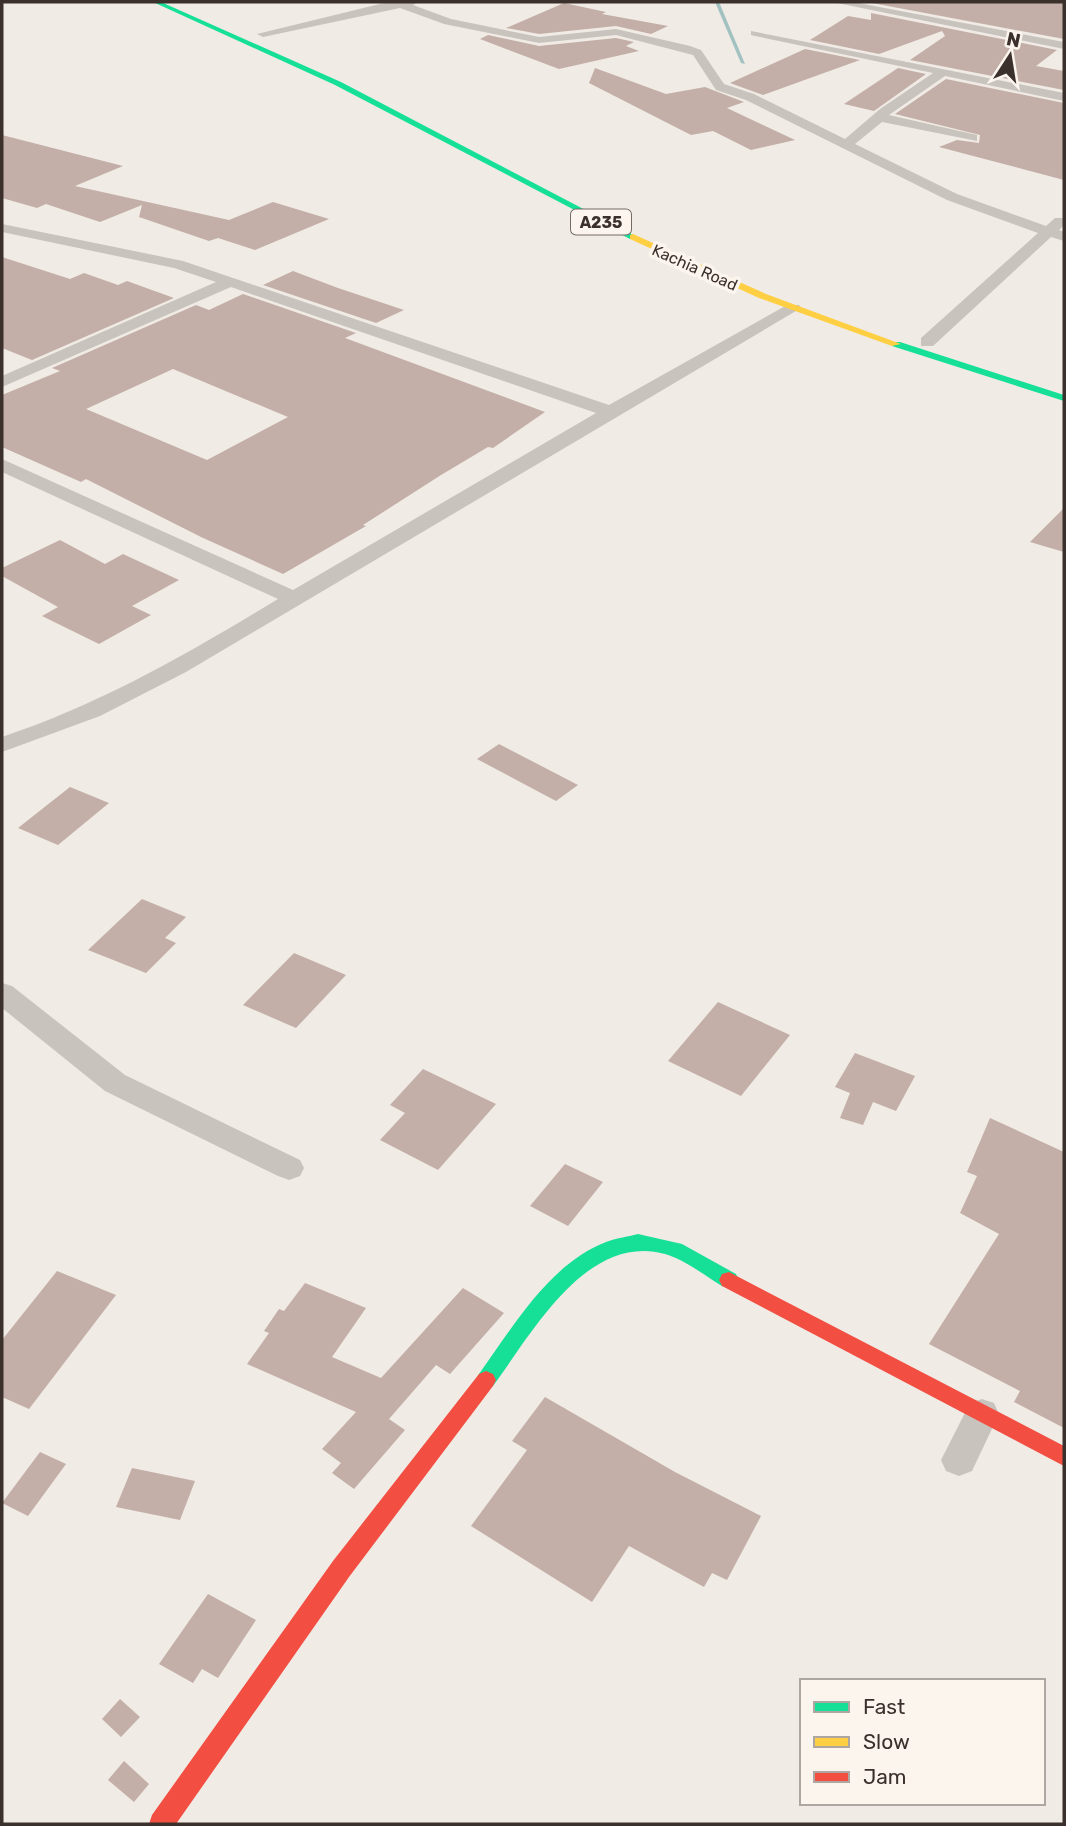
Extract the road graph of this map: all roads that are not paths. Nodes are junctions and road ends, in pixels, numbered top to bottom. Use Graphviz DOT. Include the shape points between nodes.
graph roads {
  1 [pos="156,2"];
  2 [pos="183,2"];
  3 [pos="415,2"];
  4 [pos="837,2"];
  5 [pos="398,4"];
  6 [pos="755,33"];
  7 [pos="263,34"];
  8 [pos="1064,46"];
  9 [pos="943,72"];
  10 [pos="1064,97"];
  11 [pos="883,117"];
  12 [pos="972,138"];
  13 [pos="847,144"];
  14 [pos="1064,217"];
  15 [pos="2,228"];
  16 [pos="1057,234"];
  17 [pos="230,282"];
  18 [pos="793,308"];
  19 [pos="927,342"];
  20 [pos="2,382"];
  21 [pos="1064,383"];
  22 [pos="1064,398"];
  23 [pos="608,411"];
  24 [pos="2,466"];
  25 [pos="293,598"];
  26 [pos="2,745"];
  27 [pos="2,993"];
  28 [pos="289,1167"];
  29 [pos="982,1414"];
  30 [pos="1064,1457"];
  31 [pos="959,1460"];
  32 [pos="161,1824"];
  1 -- 18 [label="main road, Kachia Road / A235" via="313,71 679,261"];
  2 -- 7 [label="main road, Kachia Road / A235"];
  3 -- 5 [label="street"];
  4 -- 8 [label="street" via="949,18"];
  5 -- 7 [label="street"];
  5 -- 13 [label="street" via="448,22 539,40 616,32 685,48 697,53 720,87"];
  6 -- 9 [label="street"];
  7 -- 19 [label="main road, Kachia Road / A235" via="676,242 827,306"];
  9 -- 10 [label="street"];
  9 -- 11 [label="street"];
  11 -- 12 [label="street"];
  11 -- 13 [label="street"];
  13 -- 16 [label="street" via="952,197"];
  14 -- 16 [label="street"];
  15 -- 17 [label="street" via="144,255"];
  16 -- 19 [label="street"];
  17 -- 20 [label="street"];
  17 -- 23 [label="street"];
  18 -- 22 [label="main road, Kachia Road / A235"];
  18 -- 23 [label="street"];
  19 -- 21 [label="main road, Kachia Road / A235"];
  23 -- 25 [label="street"];
  24 -- 25 [label="street"];
  25 -- 26 [label="street" via="128,693 38,734"];
  27 -- 28 [label="street" via="115,1083"];
  29 -- 30 [label="main road"];
  29 -- 31 [label="street"];
  29 -- 32 [label="main road" via="667,1247 626,1240 604,1247 559,1284 341,1569"];
}
